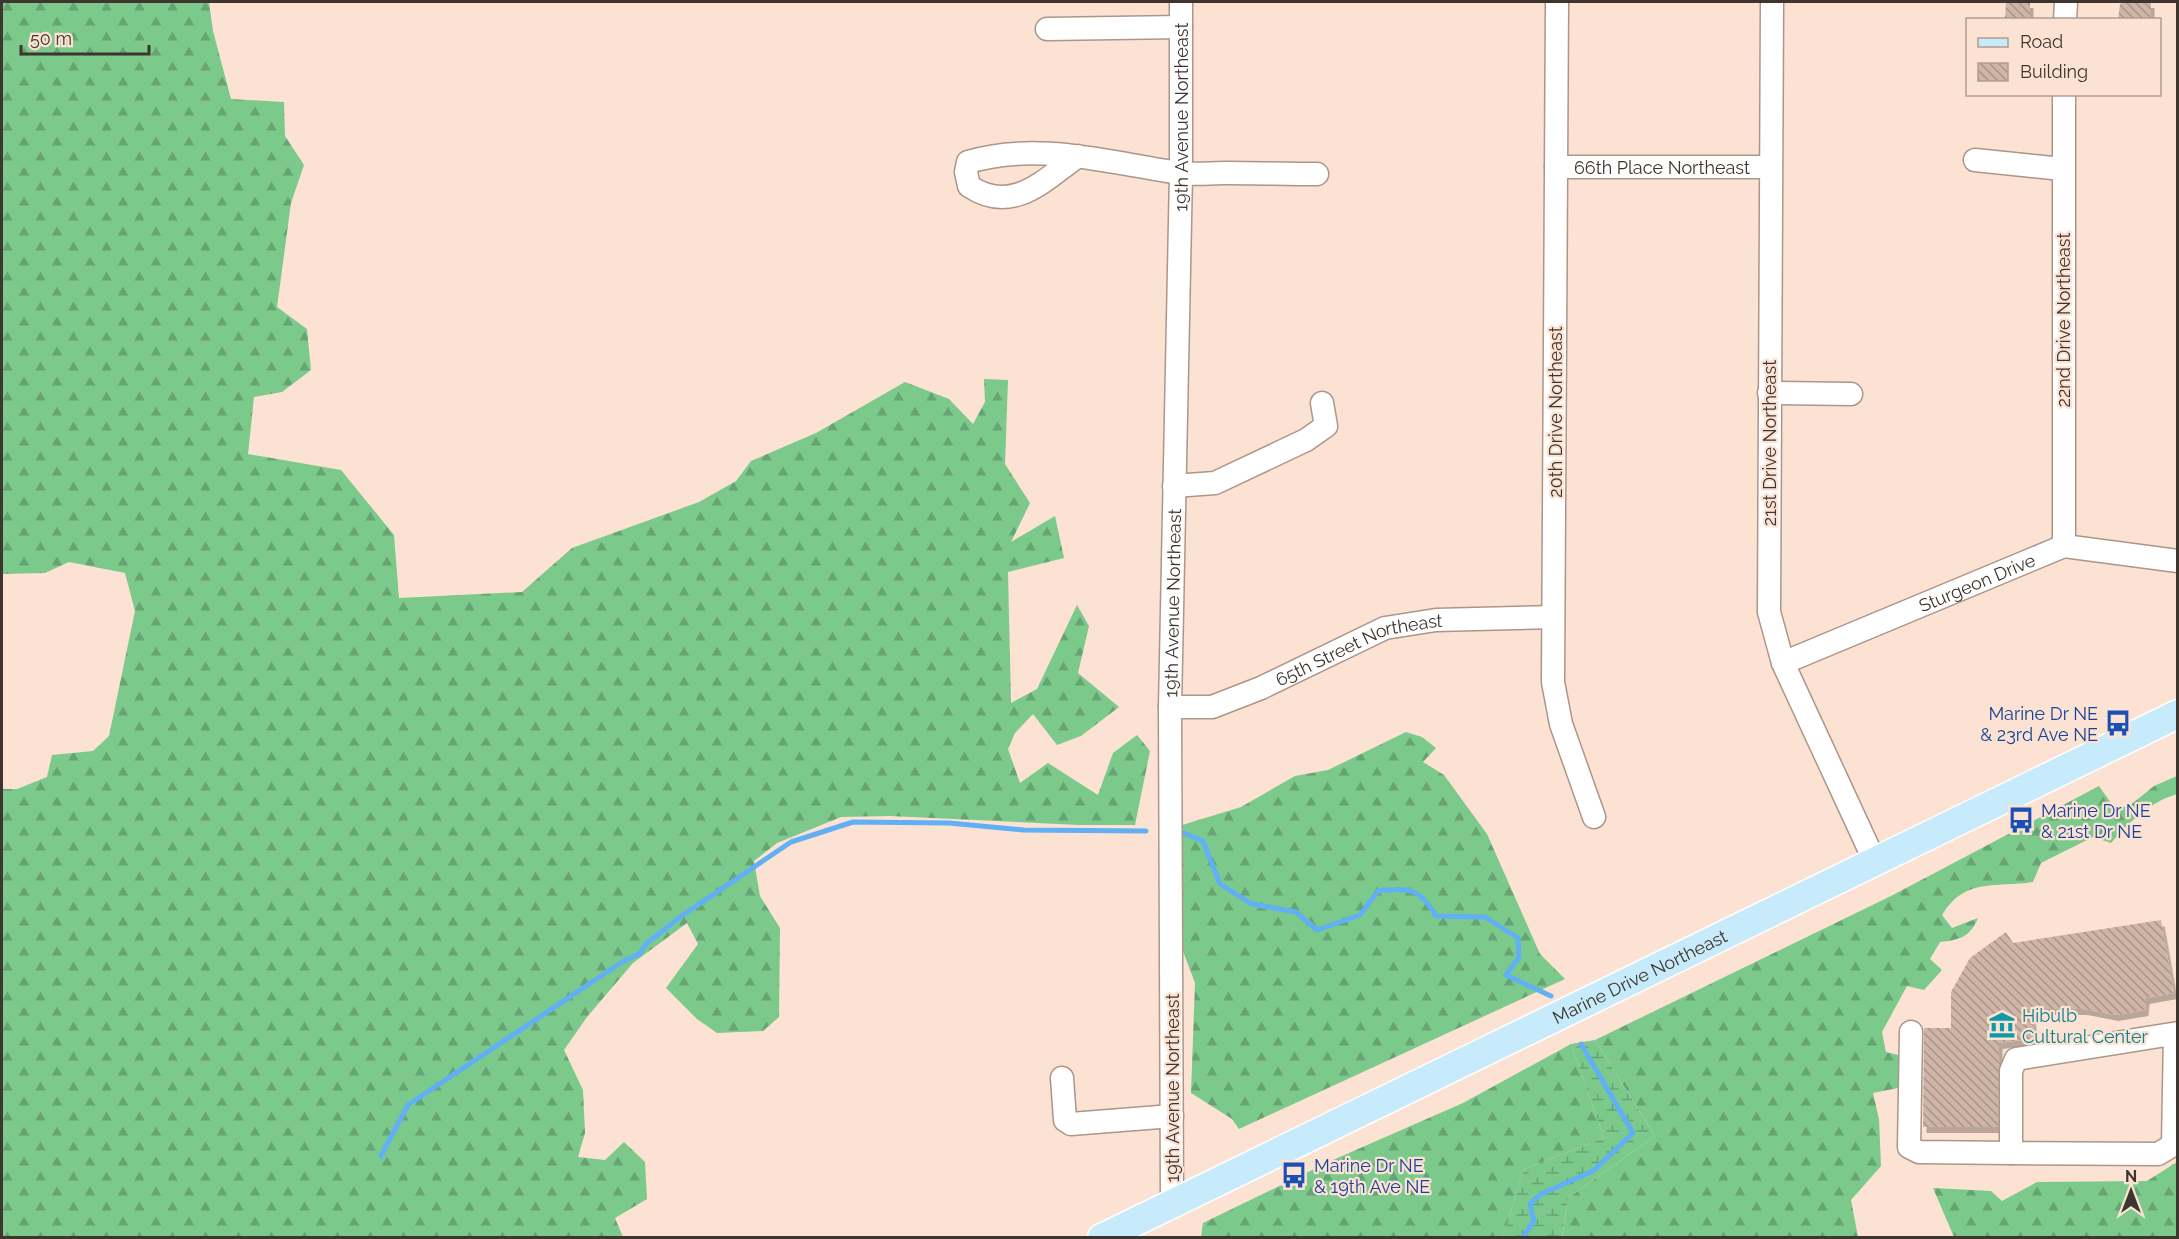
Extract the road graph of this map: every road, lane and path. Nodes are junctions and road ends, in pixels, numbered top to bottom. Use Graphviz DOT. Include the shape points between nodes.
graph roads {
  1 [pos="1181,2"];
  2 [pos="1557,2"];
  3 [pos="1772,2"];
  4 [pos="2066,2"];
  5 [pos="2065,18"];
  6 [pos="1181,27"];
  7 [pos="1047,29"];
  8 [pos="2064,96"];
  9 [pos="1078,156"];
  10 [pos="1975,160"];
  11 [pos="1556,167"];
  12 [pos="1769,167"];
  13 [pos="2062,168"];
  14 [pos="1181,173"];
  15 [pos="1317,174"];
  16 [pos="1769,393"];
  17 [pos="1851,394"];
  18 [pos="1322,403"];
  19 [pos="1174,486"];
  20 [pos="2064,546"];
  21 [pos="2178,561"];
  22 [pos="1553,617"];
  23 [pos="1783,663"];
  24 [pos="1170,707"];
  25 [pos="2178,714"];
  26 [pos="1594,817"];
  27 [pos="1875,862"];
  28 [pos="1911,1032"];
  29 [pos="2176,1034"];
  30 [pos="1062,1078"];
  31 [pos="1172,1116"];
  32 [pos="2011,1153"];
  33 [pos="1172,1203"];
  34 [pos="1102,1238"];
  1 -- 6 [label="street, 19th Avenue Northeast"];
  2 -- 11 [label="street, 20th Drive Northeast"];
  3 -- 12 [label="street, 21st Drive Northeast"];
  4 -- 5 [label="street"];
  6 -- 7 [label="street"];
  6 -- 14 [label="street, 19th Avenue Northeast"];
  8 -- 13 [label="street, 22nd Drive Northeast"];
  9 -- 14 [label="street"];
  10 -- 13 [label="street"];
  11 -- 12 [label="street, 66th Place Northeast"];
  11 -- 22 [label="street, 20th Drive Northeast"];
  12 -- 16 [label="street, 21st Drive Northeast"];
  13 -- 20 [label="street, 22nd Drive Northeast"];
  14 -- 15 [label="street"];
  14 -- 19 [label="street, 19th Avenue Northeast"];
  16 -- 17 [label="street"];
  16 -- 23 [label="street, 21st Drive Northeast" via="1769,612"];
  18 -- 19 [label="street" via="1326,426 1306,440 1215,483"];
  19 -- 24 [label="street, 19th Avenue Northeast"];
  20 -- 21 [label="street"];
  20 -- 23 [label="street, Sturgeon Drive"];
  22 -- 24 [label="street, 65th Street Northeast" via="1436,620 1385,628 1212,707"];
  22 -- 26 [label="street, 20th Drive Northeast" via="1553,682 1561,724"];
  23 -- 27 [label="street, 21st Drive Northeast"];
  24 -- 31 [label="street, 19th Avenue Northeast"];
  25 -- 27 [label="main road, Marine Drive Northeast"];
  27 -- 33 [label="main road, Marine Drive Northeast"];
  28 -- 32 [label="street" via="1909,1147 1919,1152"];
  29 -- 32 [label="street" via="2016,1059 2011,1071"];
  29 -- 32 [label="street" via="2173,1145 2158,1154"];
  30 -- 31 [label="street" via="1065,1120 1071,1124"];
  31 -- 33 [label="street, 19th Avenue Northeast"];
  33 -- 34 [label="main road, Marine Drive Northeast"];
}
